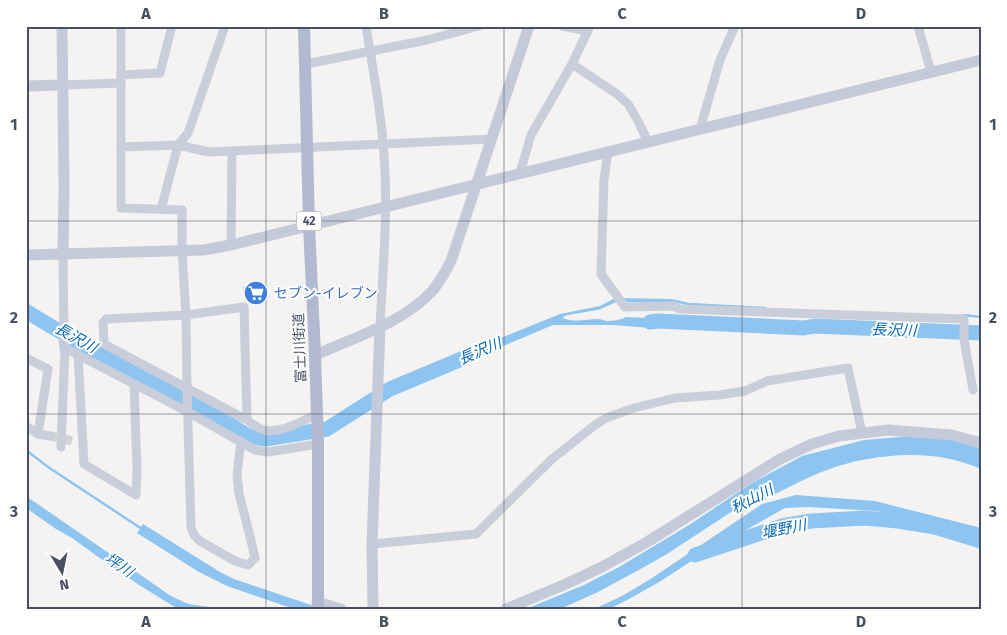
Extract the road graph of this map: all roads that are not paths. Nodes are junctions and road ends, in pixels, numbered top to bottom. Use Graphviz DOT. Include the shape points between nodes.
graph roads {
  1 [pos="62,26"];
  2 [pos="121,26"];
  3 [pos="172,26"];
  4 [pos="225,26"];
  5 [pos="304,26"];
  6 [pos="366,26"];
  7 [pos="480,26"];
  8 [pos="529,26"];
  9 [pos="562,26"];
  10 [pos="735,26"];
  11 [pos="918,26"];
  12 [pos="589,28"];
  13 [pos="370,51"];
  14 [pos="981,60"];
  15 [pos="306,64"];
  16 [pos="572,64"];
  17 [pos="931,72"];
  18 [pos="121,79"];
  19 [pos="63,85"];
  20 [pos="26,86"];
  21 [pos="700,129"];
  22 [pos="491,139"];
  23 [pos="648,142"];
  24 [pos="384,144"];
  25 [pos="178,145"];
  26 [pos="121,147"];
  27 [pos="307,147"];
  28 [pos="232,151"];
  29 [pos="608,151"];
  30 [pos="520,173"];
  31 [pos="476,184"];
  32 [pos="385,208"];
  33 [pos="161,209"];
  34 [pos="309,226"];
  35 [pos="231,245"];
  36 [pos="182,251"];
  37 [pos="63,254"];
  38 [pos="26,255"];
  39 [pos="186,315"];
  40 [pos="380,327"];
  41 [pos="64,344"];
  42 [pos="315,355"];
  43 [pos="78,356"];
  44 [pos="26,358"];
  45 [pos="134,384"];
  46 [pos="187,389"];
  47 [pos="973,390"];
  48 [pos="188,412"];
  49 [pos="317,414"];
  50 [pos="247,420"];
  51 [pos="26,426"];
  52 [pos="862,433"];
  53 [pos="38,434"];
  54 [pos="50,436"];
  55 [pos="241,441"];
  56 [pos="981,443"];
  57 [pos="318,444"];
  58 [pos="62,447"];
  59 [pos="372,544"];
  60 [pos="318,606"];
  61 [pos="341,609"];
  62 [pos="373,609"];
  63 [pos="506,609"];
  1 -- 19 [label="street"];
  2 -- 18 [label="street"];
  3 -- 18 [label="street" via="160,73"];
  4 -- 25 [label="street" via="188,133"];
  5 -- 15 [label="main road, 富士川街道 / 42"];
  6 -- 13 [label="street"];
  7 -- 13 [label="street"];
  8 -- 22 [label="street"];
  9 -- 12 [label="street"];
  10 -- 21 [label="street" via="720,60"];
  11 -- 17 [label="street"];
  12 -- 16 [label="street"];
  13 -- 15 [label="street"];
  13 -- 24 [label="street"];
  14 -- 17 [label="street"];
  15 -- 27 [label="main road, 富士川街道 / 42"];
  16 -- 23 [label="street" via="628,104"];
  16 -- 30 [label="street" via="531,135"];
  17 -- 21 [label="street"];
  18 -- 19 [label="street"];
  18 -- 26 [label="street"];
  19 -- 20 [label="street"];
  19 -- 37 [label="street"];
  21 -- 23 [label="street"];
  22 -- 24 [label="street"];
  22 -- 31 [label="street"];
  23 -- 29 [label="street"];
  24 -- 27 [label="street"];
  24 -- 32 [label="street"];
  25 -- 26 [label="street"];
  25 -- 28 [label="street" via="209,152"];
  25 -- 33 [label="street"];
  26 -- 33 [label="street" via="121,208"];
  27 -- 28 [label="street"];
  27 -- 34 [label="main road, 富士川街道 / 42"];
  28 -- 35 [label="street"];
  29 -- 30 [label="street"];
  29 -- 47 [label="street" via="601,274 625,307 672,306 680,309 964,319 964,340"];
  30 -- 31 [label="street"];
  31 -- 32 [label="street"];
  31 -- 40 [label="street" via="444,275 414,307"];
  32 -- 34 [label="street"];
  32 -- 40 [label="street"];
  33 -- 36 [label="street" via="182,210"];
  34 -- 35 [label="street"];
  34 -- 42 [label="main road, 富士川街道 / 42"];
  35 -- 36 [label="street"];
  36 -- 37 [label="street"];
  36 -- 39 [label="street"];
  37 -- 38 [label="street"];
  37 -- 41 [label="street"];
  39 -- 46 [label="street"];
  39 -- 46 [label="street" via="106,319 102,323 104,344"];
  39 -- 50 [label="street" via="244,308"];
  40 -- 42 [label="street"];
  40 -- 59 [label="street"];
  41 -- 43 [label="street"];
  41 -- 58 [label="street"];
  42 -- 49 [label="main road, 富士川街道 / 42"];
  43 -- 45 [label="street"];
  43 -- 45 [label="street" via="78,441 84,464 136,495"];
  44 -- 53 [label="street" via="48,369"];
  45 -- 48 [label="street"];
  46 -- 48 [label="street"];
  46 -- 50 [label="street"];
  48 -- 55 [label="street"];
  48 -- 55 [label="street" via="191,527 194,535 235,561 248,564 254,558 239,494"];
  49 -- 50 [label="street" via="270,431 260,429"];
  49 -- 57 [label="main road, 富士川街道 / 42"];
  51 -- 53 [label="street"];
  52 -- 56 [label="street" via="888,430 952,435"];
  52 -- 59 [label="street" via="848,368 767,381 745,391 675,398 634,408 595,425 552,459 476,534"];
  52 -- 63 [label="street" via="812,444 780,459 602,567"];
  53 -- 54 [label="street"];
  55 -- 57 [label="street" via="255,450 268,452"];
  57 -- 60 [label="main road, 富士川街道 / 42"];
  59 -- 62 [label="street"];
  60 -- 61 [label="street"];
}
